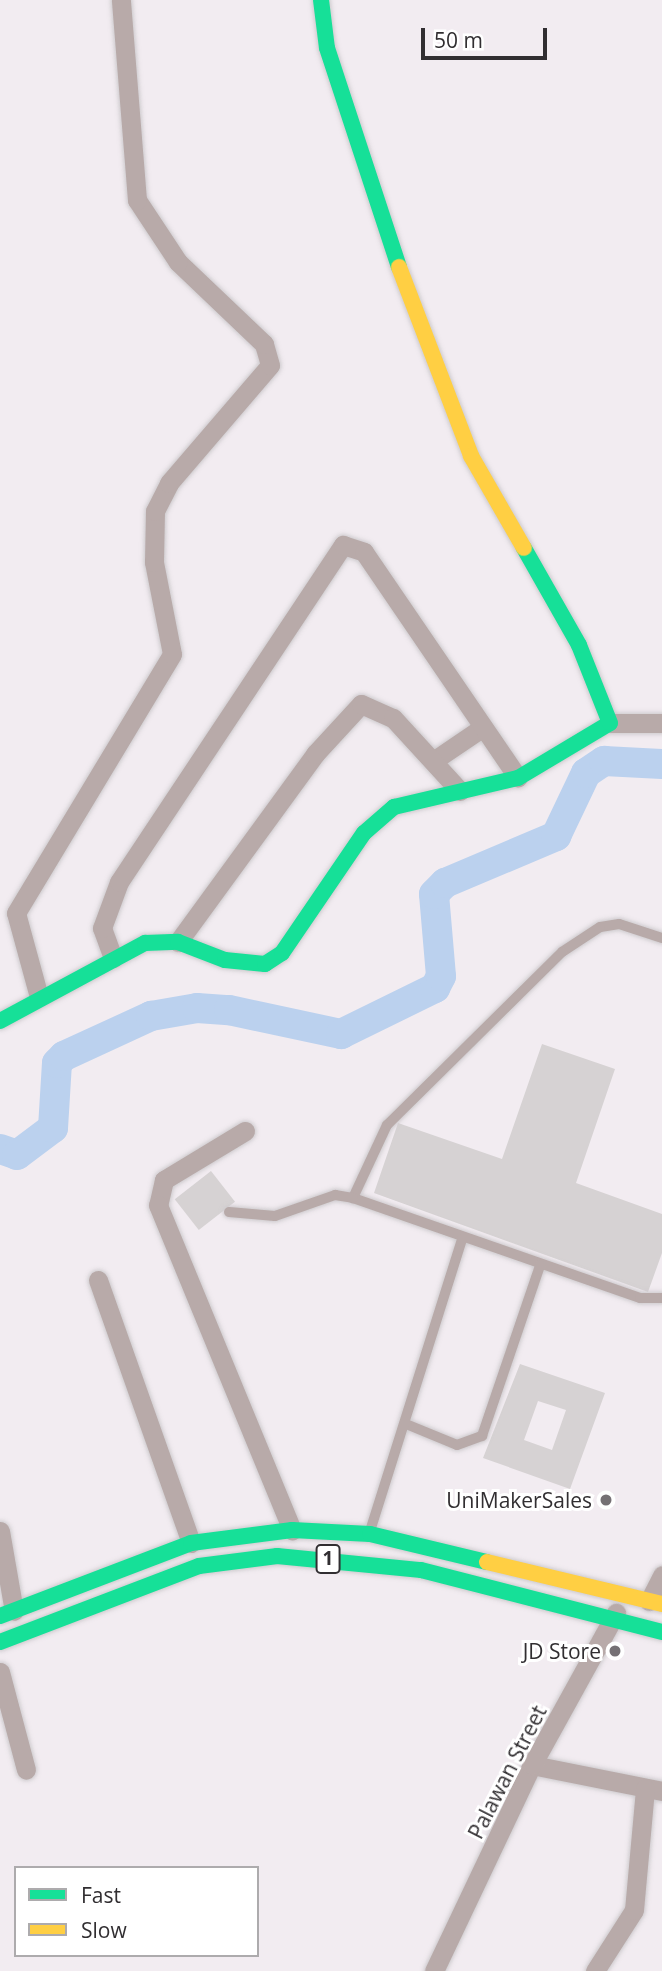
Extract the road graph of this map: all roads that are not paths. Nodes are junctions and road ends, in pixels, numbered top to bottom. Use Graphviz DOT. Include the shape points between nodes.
graph roads {
  1 [pos="121,0"];
  2 [pos="321,0"];
  3 [pos="610,723"];
  4 [pos="662,723"];
  5 [pos="483,727"];
  6 [pos="433,761"];
  7 [pos="518,778"];
  8 [pos="460,791"];
  9 [pos="662,937"];
  10 [pos="178,942"];
  11 [pos="113,958"];
  12 [pos="39,996"];
  13 [pos="0,1021"];
  14 [pos="245,1131"];
  15 [pos="353,1198"];
  16 [pos="229,1212"];
  17 [pos="462,1239"];
  18 [pos="540,1266"];
  19 [pos="98,1280"];
  20 [pos="662,1298"];
  21 [pos="406,1424"];
  22 [pos="292,1530"];
  23 [pos="0,1531"];
  24 [pos="370,1534"];
  25 [pos="191,1542"];
  26 [pos="366,1562"];
  27 [pos="662,1574"];
  28 [pos="624,1595"];
  29 [pos="655,1602"];
  30 [pos="7,1614"];
  31 [pos="613,1620"];
  32 [pos="662,1632"];
  33 [pos="0,1642"];
  34 [pos="0,1672"];
  35 [pos="532,1765"];
  36 [pos="26,1770"];
  37 [pos="654,1789"];
  38 [pos="434,1971"];
  39 [pos="595,1971"];
  1 -- 12 [label="street" via="137,200 178,262 264,344 270,365 169,483 155,511 154,562 172,654 16,913"];
  2 -- 3 [label="main road" via="327,48 425,348 471,456 579,645"];
  3 -- 4 [label="street"];
  3 -- 7 [label="main road"];
  5 -- 6 [label="street"];
  5 -- 7 [label="street"];
  5 -- 11 [label="street" via="364,552 343,545 119,882 102,928"];
  6 -- 8 [label="street"];
  6 -- 10 [label="street" via="378,707 352,709"];
  7 -- 8 [label="main road"];
  8 -- 10 [label="main road" via="394,807 364,833 282,953 265,964 225,960"];
  9 -- 15 [label="lane" via="610,926 562,951 387,1125"];
  10 -- 11 [label="main road" via="145,943"];
  11 -- 12 [label="main road"];
  12 -- 13 [label="main road"];
  14 -- 22 [label="street" via="164,1180 158,1205"];
  15 -- 16 [label="lane" via="335,1195 275,1216"];
  15 -- 17 [label="lane"];
  17 -- 18 [label="lane"];
  17 -- 21 [label="lane"];
  18 -- 20 [label="lane" via="640,1298"];
  18 -- 21 [label="lane" via="482,1436 457,1445"];
  19 -- 25 [label="street"];
  21 -- 24 [label="lane"];
  22 -- 24 [label="main road, 1"];
  22 -- 25 [label="main road, 1"];
  23 -- 30 [label="street"];
  24 -- 26 [label="lane"];
  24 -- 28 [label="main road, 1"];
  25 -- 30 [label="main road, 1"];
  26 -- 31 [label="main road, 1" via="514,1592"];
  26 -- 33 [label="main road, 1" via="277,1556 199,1566"];
  27 -- 29 [label="street"];
  28 -- 29 [label="main road, 1"];
  28 -- 31 [label="street, Palawan Street"];
  31 -- 32 [label="main road, 1"];
  31 -- 35 [label="street, Palawan Street"];
  34 -- 36 [label="street"];
  35 -- 37 [label="street"];
  35 -- 38 [label="street, Palawan Street"];
  37 -- 39 [label="street" via="634,1910"];
}
